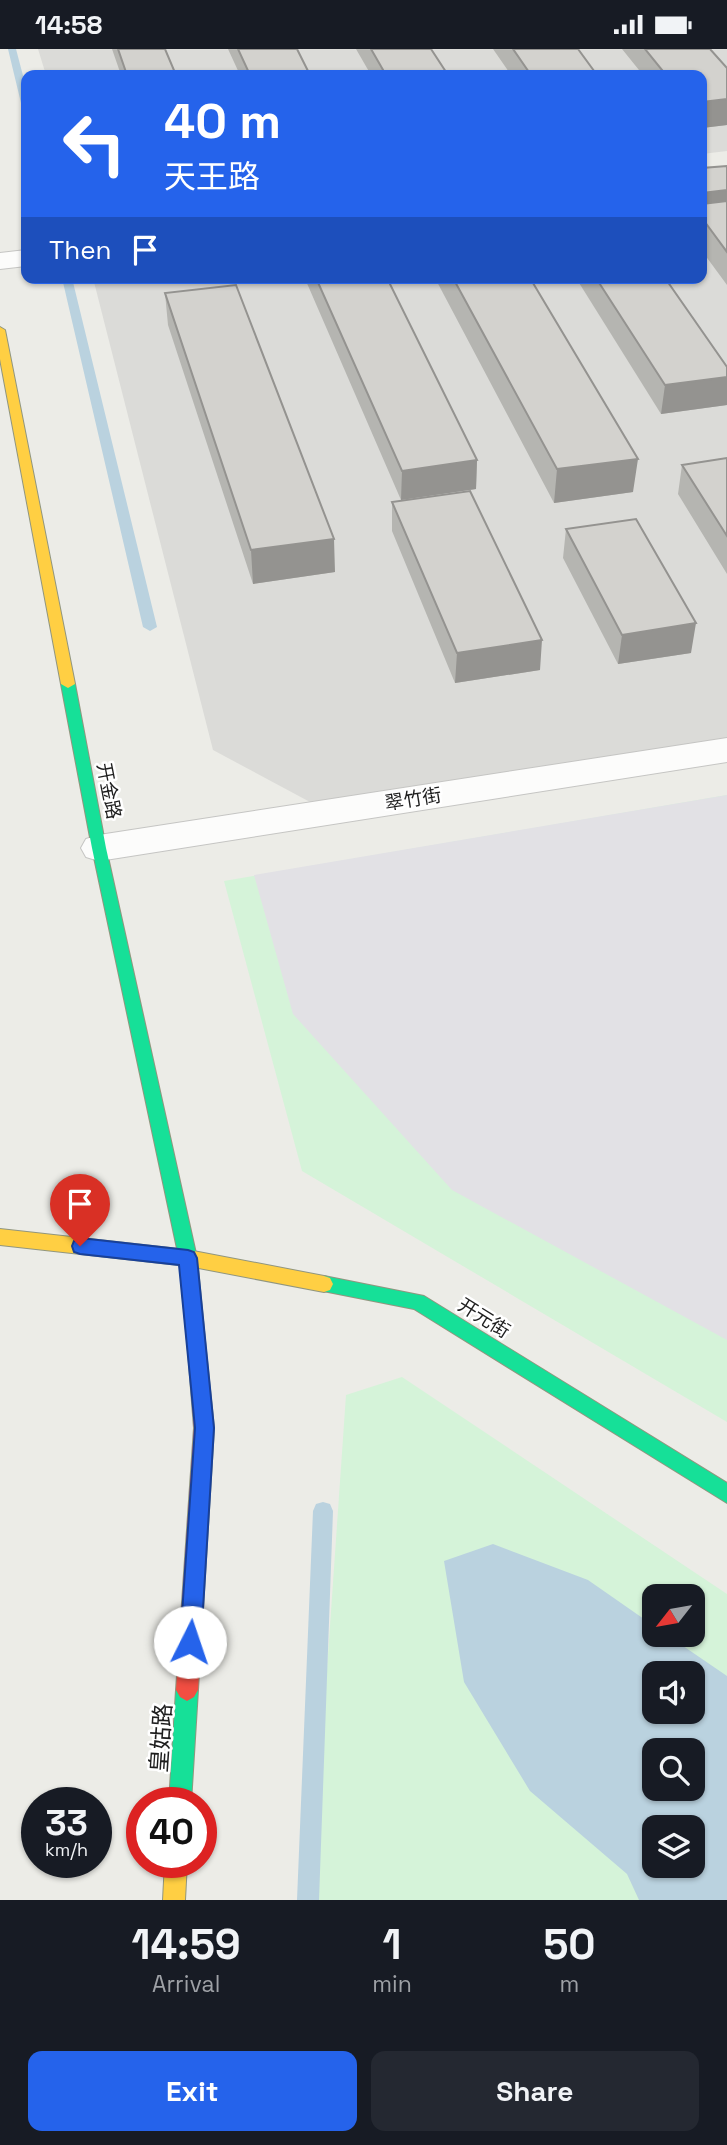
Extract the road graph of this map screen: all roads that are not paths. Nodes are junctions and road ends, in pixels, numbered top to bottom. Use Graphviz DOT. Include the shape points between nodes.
graph roads {
  1 [pos="21,259"];
  2 [pos="0,261"];
  3 [pos="0,330"];
  4 [pos="727,750"];
  5 [pos="99,848"];
  6 [pos="0,1237"];
  7 [pos="188,1258"];
  8 [pos="727,1494"];
  9 [pos="181,1787"];
  10 [pos="175,1878"];
  11 [pos="174,1900"];
  1 -- 2 [label="street"];
  3 -- 5 [label="street, 开金路"];
  4 -- 5 [label="street, 翠竹街"];
  5 -- 7 [label="street, 开金路"];
  6 -- 7 [label="street, 开元街"];
  7 -- 8 [label="street, 开元街" via="418,1302"];
  7 -- 9 [label="street, 皇姑路" via="204,1428"];
  10 -- 11 [label="street"];
}
